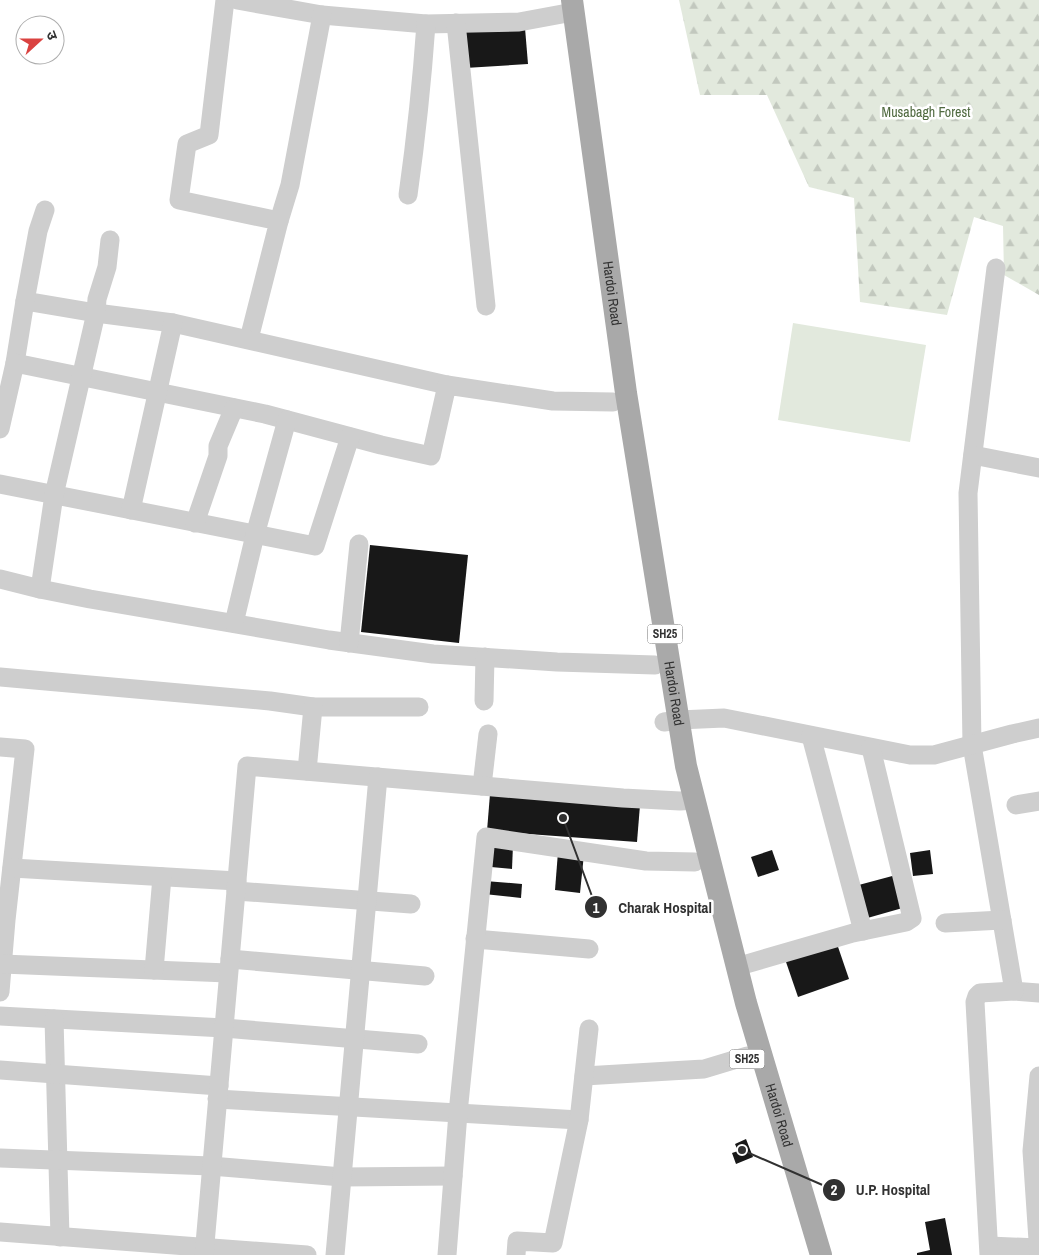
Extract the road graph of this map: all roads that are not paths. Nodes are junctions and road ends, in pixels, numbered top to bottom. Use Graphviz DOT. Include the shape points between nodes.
graph roads {
  1 [pos="225,0"];
  2 [pos="237,0"];
  3 [pos="565,7"];
  4 [pos="322,15"];
  5 [pos="426,24"];
  6 [pos="456,24"];
  7 [pos="408,195"];
  8 [pos="46,210"];
  9 [pos="279,221"];
  10 [pos="110,240"];
  11 [pos="996,268"];
  12 [pos="25,301"];
  13 [pos="486,306"];
  14 [pos="96,313"];
  15 [pos="173,323"];
  16 [pos="249,340"];
  17 [pos="15,363"];
  18 [pos="82,377"];
  19 [pos="447,385"];
  20 [pos="158,393"];
  21 [pos="613,402"];
  22 [pos="234,408"];
  23 [pos="287,420"];
  24 [pos="0,429"];
  25 [pos="625,430"];
  26 [pos="350,437"];
  27 [pos="973,455"];
  28 [pos="1039,468"];
  29 [pos="0,484"];
  30 [pos="54,495"];
  31 [pos="131,510"];
  32 [pos="195,523"];
  33 [pos="255,535"];
  34 [pos="359,544"];
  35 [pos="0,579"];
  36 [pos="40,589"];
  37 [pos="234,623"];
  38 [pos="349,642"];
  39 [pos="485,657"];
  40 [pos="655,665"];
  41 [pos="0,677"];
  42 [pos="484,701"];
  43 [pos="313,707"];
  44 [pos="419,707"];
  45 [pos="671,721"];
  46 [pos="1039,728"];
  47 [pos="488,734"];
  48 [pos="811,736"];
  49 [pos="972,745"];
  50 [pos="0,747"];
  51 [pos="871,748"];
  52 [pos="307,771"];
  53 [pos="378,777"];
  54 [pos="482,786"];
  55 [pos="688,800"];
  56 [pos="1039,801"];
  57 [pos="1016,806"];
  58 [pos="695,862"];
  59 [pos="12,868"];
  60 [pos="162,877"];
  61 [pos="236,886"];
  62 [pos="367,900"];
  63 [pos="411,904"];
  64 [pos="3,920"];
  65 [pos="1002,920"];
  66 [pos="945,923"];
  67 [pos="863,931"];
  68 [pos="476,940"];
  69 [pos="589,949"];
  70 [pos="2,964"];
  71 [pos="229,966"];
  72 [pos="736,966"];
  73 [pos="154,970"];
  74 [pos="361,970"];
  75 [pos="425,976"];
  76 [pos="0,986"];
  77 [pos="1014,991"];
  78 [pos="0,992"];
  79 [pos="1039,993"];
  80 [pos="0,1016"];
  81 [pos="54,1019"];
  82 [pos="224,1028"];
  83 [pos="589,1029"];
  84 [pos="355,1039"];
  85 [pos="418,1044"];
  86 [pos="746,1056"];
  87 [pos="0,1070"];
  88 [pos="55,1074"];
  89 [pos="584,1076"];
  90 [pos="1039,1076"];
  91 [pos="218,1093"];
  92 [pos="348,1106"];
  93 [pos="458,1113"];
  94 [pos="579,1120"];
  95 [pos="1035,1151"];
  96 [pos="0,1158"];
  97 [pos="59,1160"];
  98 [pos="211,1166"];
  99 [pos="453,1176"];
  100 [pos="342,1177"];
  101 [pos="0,1232"];
  102 [pos="60,1237"];
  103 [pos="989,1250"];
  104 [pos="204,1251"];
  105 [pos="1038,1251"];
  106 [pos="307,1255"];
  107 [pos="335,1255"];
  108 [pos="447,1255"];
  109 [pos="516,1255"];
  110 [pos="806,1255"];
  111 [pos="821,1255"];
  1 -- 9 [label="street" via="209,135 187,144 179,200"];
  2 -- 4 [label="street"];
  3 -- 6 [label="street" via="519,22"];
  3 -- 21 [label="main road, Hardoi Road / SH25"];
  3 -- 25 [label="main road, Hardoi Road / SH25"];
  4 -- 5 [label="street"];
  4 -- 9 [label="street" via="290,185"];
  5 -- 6 [label="street"];
  5 -- 7 [label="street"];
  6 -- 13 [label="street"];
  8 -- 12 [label="street" via="38,231"];
  9 -- 16 [label="street"];
  10 -- 14 [label="street"];
  11 -- 27 [label="street"];
  12 -- 14 [label="street"];
  12 -- 17 [label="street"];
  14 -- 15 [label="street"];
  14 -- 18 [label="street"];
  15 -- 16 [label="street"];
  15 -- 20 [label="street"];
  16 -- 19 [label="street"];
  17 -- 18 [label="street"];
  17 -- 24 [label="street"];
  18 -- 20 [label="street"];
  18 -- 30 [label="street"];
  19 -- 21 [label="street" via="553,401"];
  19 -- 26 [label="street" via="431,456"];
  20 -- 22 [label="street"];
  20 -- 31 [label="street"];
  21 -- 25 [label="main road, Hardoi Road / SH25"];
  22 -- 23 [label="street"];
  22 -- 32 [label="street" via="218,446 218,456"];
  23 -- 26 [label="street"];
  23 -- 33 [label="street"];
  25 -- 40 [label="main road, Hardoi Road / SH25"];
  25 -- 45 [label="main road, Hardoi Road / SH25"];
  26 -- 33 [label="street" via="315,546"];
  27 -- 28 [label="street"];
  27 -- 49 [label="street" via="968,493"];
  29 -- 30 [label="street"];
  30 -- 31 [label="street"];
  30 -- 36 [label="street"];
  31 -- 32 [label="street"];
  32 -- 33 [label="street"];
  33 -- 37 [label="street"];
  34 -- 38 [label="street"];
  35 -- 36 [label="street"];
  36 -- 37 [label="street"];
  37 -- 38 [label="street"];
  38 -- 39 [label="street" via="433,654"];
  39 -- 40 [label="street"];
  39 -- 42 [label="street"];
  40 -- 45 [label="main road, Hardoi Road / SH25"];
  41 -- 43 [label="street"];
  43 -- 44 [label="street"];
  43 -- 52 [label="street"];
  45 -- 48 [label="street" via="724,718"];
  45 -- 55 [label="main road, Hardoi Road / SH25" via="686,766"];
  46 -- 49 [label="street"];
  47 -- 54 [label="street"];
  48 -- 51 [label="street"];
  48 -- 67 [label="street"];
  49 -- 51 [label="street" via="934,755 910,755"];
  49 -- 65 [label="street"];
  50 -- 59 [label="street" via="24,749"];
  51 -- 67 [label="street" via="912,918"];
  52 -- 53 [label="street"];
  52 -- 61 [label="street" via="247,766"];
  53 -- 54 [label="street"];
  53 -- 62 [label="street"];
  54 -- 55 [label="street"];
  55 -- 58 [label="main road, Hardoi Road / SH25"];
  55 -- 72 [label="main road, Hardoi Road / SH25"];
  56 -- 57 [label="street"];
  58 -- 68 [label="street" via="646,861 486,837"];
  58 -- 86 [label="main road, Hardoi Road / SH25"];
  59 -- 60 [label="street"];
  59 -- 64 [label="street"];
  60 -- 61 [label="street"];
  60 -- 73 [label="street"];
  61 -- 62 [label="street"];
  61 -- 71 [label="street"];
  62 -- 63 [label="street"];
  62 -- 74 [label="street"];
  64 -- 70 [label="street"];
  65 -- 66 [label="street"];
  65 -- 77 [label="street"];
  67 -- 72 [label="street"];
  68 -- 69 [label="street"];
  68 -- 93 [label="street"];
  70 -- 73 [label="street"];
  70 -- 76 [label="street"];
  71 -- 73 [label="street"];
  71 -- 74 [label="street"];
  71 -- 82 [label="street"];
  72 -- 111 [label="main road, Hardoi Road / SH25"];
  74 -- 75 [label="street"];
  74 -- 84 [label="street"];
  76 -- 78 [label="street"];
  77 -- 79 [label="street"];
  77 -- 103 [label="street" via="980,993 976,1002"];
  80 -- 81 [label="street"];
  81 -- 82 [label="street"];
  81 -- 88 [label="street"];
  82 -- 84 [label="street"];
  82 -- 91 [label="street"];
  83 -- 89 [label="street"];
  84 -- 85 [label="street"];
  84 -- 92 [label="street"];
  86 -- 89 [label="street" via="704,1069"];
  86 -- 110 [label="main road, Hardoi Road / SH25"];
  87 -- 88 [label="street"];
  88 -- 91 [label="street"];
  88 -- 97 [label="street"];
  89 -- 94 [label="street"];
  90 -- 95 [label="street"];
  91 -- 92 [label="street"];
  91 -- 98 [label="street"];
  92 -- 93 [label="street"];
  92 -- 100 [label="street"];
  93 -- 94 [label="street"];
  93 -- 99 [label="street"];
  94 -- 109 [label="street" via="553,1243 517,1241"];
  95 -- 105 [label="street"];
  96 -- 97 [label="street"];
  97 -- 98 [label="street"];
  97 -- 102 [label="street"];
  98 -- 100 [label="street"];
  98 -- 104 [label="street"];
  99 -- 100 [label="street"];
  99 -- 108 [label="street"];
  100 -- 107 [label="street"];
  101 -- 102 [label="street"];
  102 -- 104 [label="street"];
  103 -- 105 [label="street"];
  104 -- 106 [label="street"];
}
